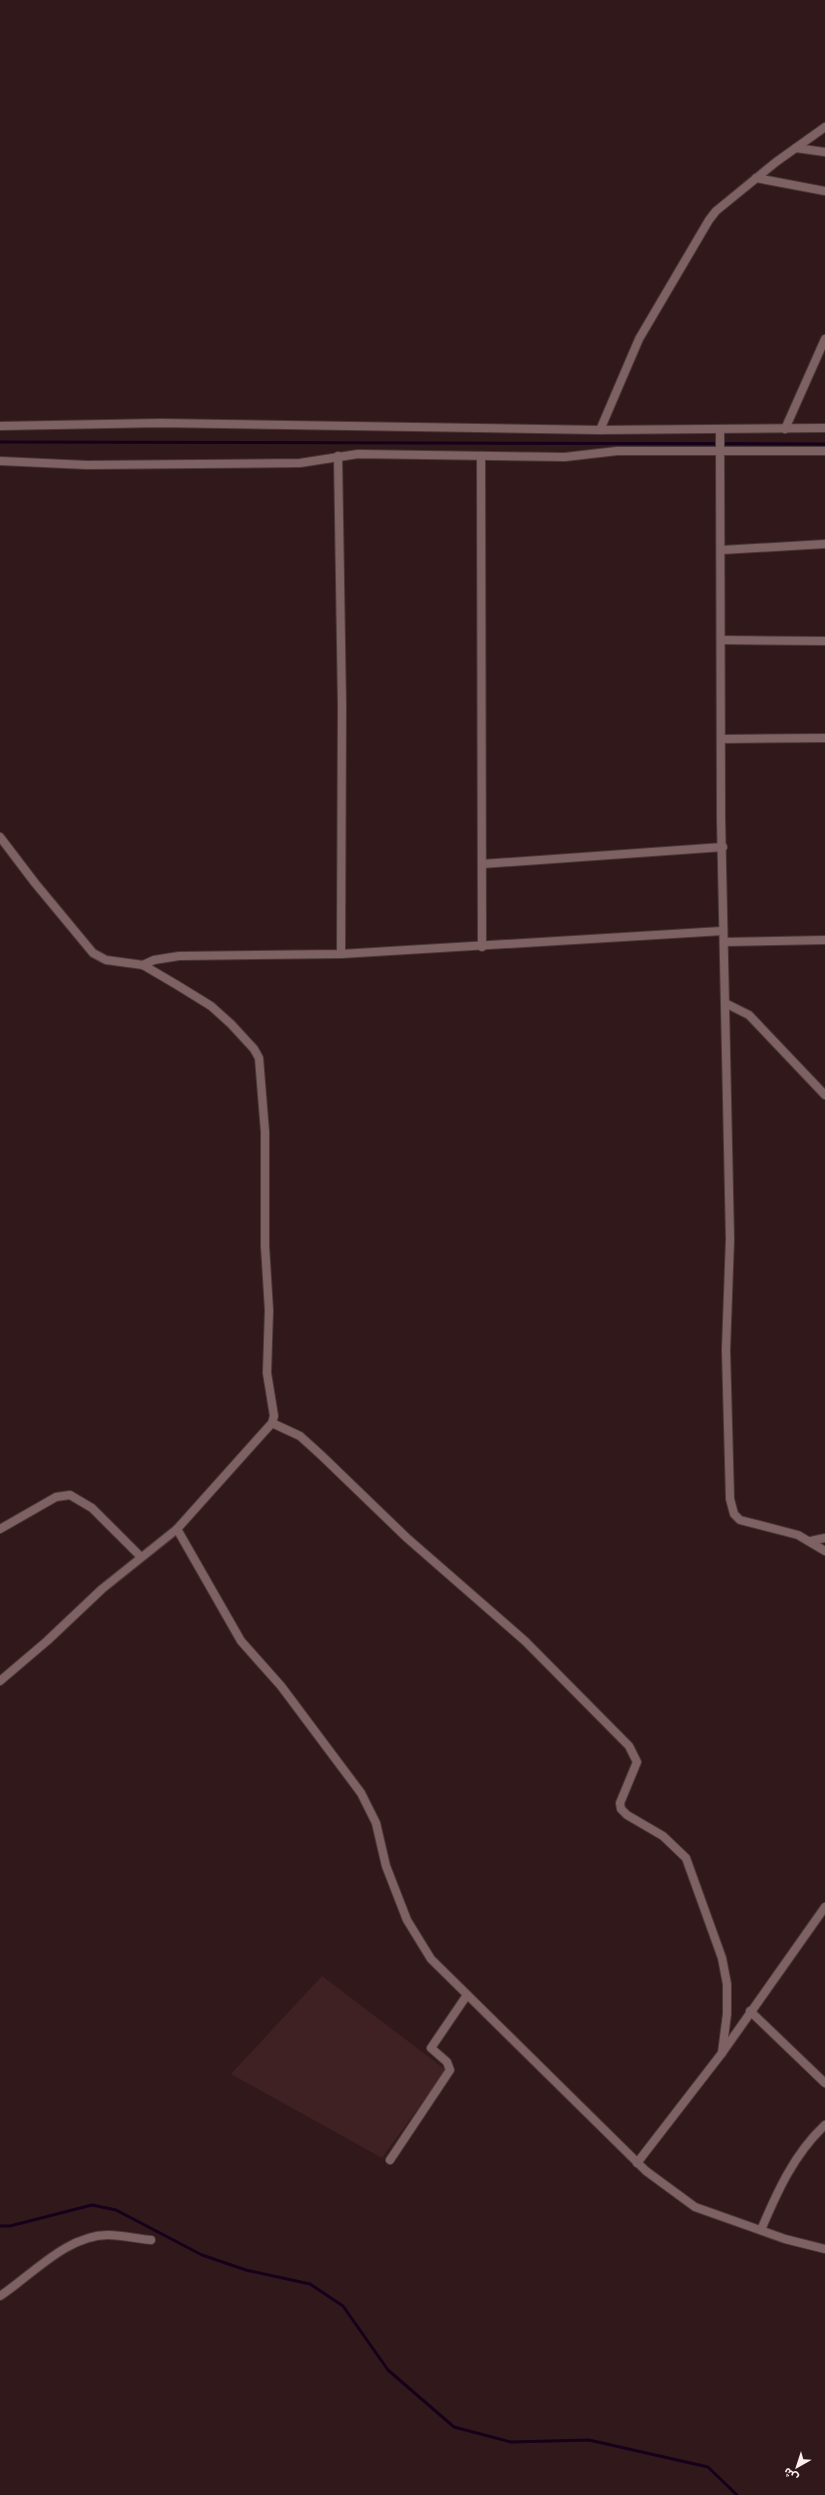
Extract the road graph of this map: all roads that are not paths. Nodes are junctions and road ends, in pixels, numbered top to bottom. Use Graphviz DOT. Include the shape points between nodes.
graph roads {
  1 [pos="825,127"];
  2 [pos="796,148"];
  3 [pos="825,152"];
  4 [pos="756,178"];
  5 [pos="825,191"];
  6 [pos="825,339"];
  7 [pos="0,426"];
  8 [pos="825,428"];
  9 [pos="785,429"];
  10 [pos="600,430"];
  11 [pos="720,432"];
  12 [pos="719,449"];
  13 [pos="825,451"];
  14 [pos="338,456"];
  15 [pos="481,456"];
  16 [pos="0,461"];
  17 [pos="825,544"];
  18 [pos="722,550"];
  19 [pos="722,640"];
  20 [pos="825,641"];
  21 [pos="825,738"];
  22 [pos="722,739"];
  23 [pos="0,837"];
  24 [pos="722,847"];
  25 [pos="482,864"];
  26 [pos="722,931"];
  27 [pos="825,940"];
  28 [pos="724,942"];
  29 [pos="482,947"];
  30 [pos="341,954"];
  31 [pos="143,966"];
  32 [pos="725,1003"];
  33 [pos="825,1096"];
  34 [pos="272,1423"];
  35 [pos="177,1528"];
  36 [pos="0,1529"];
  37 [pos="825,1538"];
  38 [pos="811,1541"];
  39 [pos="825,1551"];
  40 [pos="141,1557"];
  41 [pos="0,1681"];
  42 [pos="825,1907"];
  43 [pos="467,1995"];
  44 [pos="750,2011"];
  45 [pos="722,2053"];
  46 [pos="825,2083"];
  47 [pos="825,2125"];
  48 [pos="390,2160"];
  49 [pos="637,2163"];
  50 [pos="761,2230"];
  51 [pos="151,2240"];
  52 [pos="825,2249"];
  53 [pos="0,2296"];
  1 -- 2 [label="street"];
  2 -- 3 [label="street"];
  2 -- 4 [label="street"];
  4 -- 5 [label="street"];
  4 -- 10 [label="street" via="708,220 639,339"];
  6 -- 9 [label="street"];
  7 -- 10 [label="street" via="160,423"];
  8 -- 9 [label="street"];
  9 -- 11 [label="street"];
  10 -- 11 [label="street"];
  11 -- 12 [label="street"];
  12 -- 13 [label="street"];
  12 -- 15 [label="street" via="617,451 565,457"];
  12 -- 18 [label="street"];
  14 -- 15 [label="street"];
  14 -- 16 [label="street" via="300,464 87,466"];
  14 -- 30 [label="street" via="342,705"];
  15 -- 25 [label="street"];
  17 -- 18 [label="street"];
  18 -- 19 [label="street"];
  19 -- 20 [label="street"];
  19 -- 22 [label="street"];
  21 -- 22 [label="street"];
  22 -- 24 [label="street"];
  23 -- 31 [label="street" via="93,953 106,960"];
  24 -- 25 [label="street"];
  24 -- 26 [label="street"];
  25 -- 29 [label="street"];
  26 -- 28 [label="street"];
  26 -- 29 [label="street"];
  27 -- 28 [label="street"];
  28 -- 32 [label="street"];
  29 -- 30 [label="street"];
  30 -- 31 [label="street" via="179,956 154,960"];
  31 -- 34 [label="street" via="211,1006 248,1041 259,1058 265,1132 265,1246 269,1310 267,1374 274,1409"];
  32 -- 33 [label="street" via="749,1015"];
  32 -- 38 [label="street" via="730,1239 726,1350 731,1507 734,1514 745,1523 783,1530"];
  34 -- 35 [label="street"];
  34 -- 45 [label="street" via="300,1436 407,1538 525,1641 629,1746 637,1762 620,1803 621,1809 627,1816 663,1836 686,1858 722,1958 727,1984 727,2014"];
  35 -- 40 [label="street"];
  35 -- 43 [label="street" via="241,1641 281,1686 362,1793 376,1823 386,1866 407,1920 431,1959"];
  36 -- 40 [label="street" via="49,1501 70,1494 92,1508"];
  37 -- 38 [label="street"];
  38 -- 39 [label="street"];
  40 -- 41 [label="street"];
  42 -- 44 [label="street"];
  43 -- 48 [label="street" via="431,2048 447,2062 450,2070"];
  43 -- 49 [label="street"];
  44 -- 45 [label="street"];
  44 -- 46 [label="street"];
  45 -- 49 [label="street"];
  47 -- 50 [label="street" via="806,2145 794,2163"];
  49 -- 50 [label="street" via="678,2197 695,2207"];
  50 -- 52 [label="street"];
  51 -- 53 [label="street" via="108,2235 85,2240 65,2250"];
}
